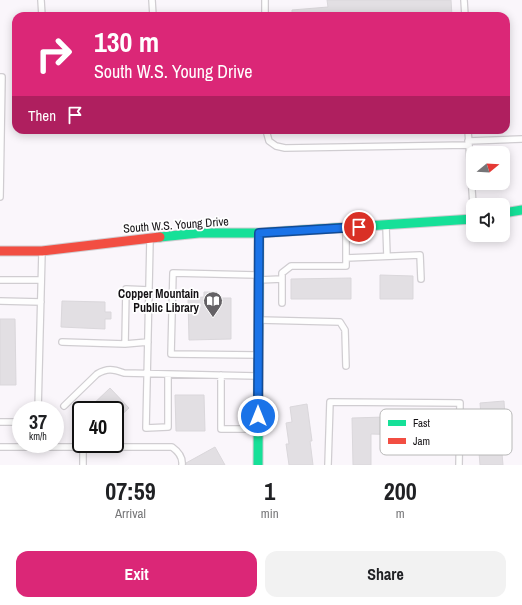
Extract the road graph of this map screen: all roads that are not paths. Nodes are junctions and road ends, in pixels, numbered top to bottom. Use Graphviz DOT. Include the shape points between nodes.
graph roads {
  1 [pos="41,0"];
  2 [pos="152,0"];
  3 [pos="265,0"];
  4 [pos="464,0"];
  5 [pos="42,12"];
  6 [pos="153,12"];
  7 [pos="265,12"];
  8 [pos="465,12"];
  9 [pos="0,77"];
  10 [pos="267,134"];
  11 [pos="468,134"];
  12 [pos="522,139"];
  13 [pos="468,143"];
  14 [pos="0,197"];
  15 [pos="472,198"];
  16 [pos="522,210"];
  17 [pos="510,212"];
  18 [pos="466,220"];
  19 [pos="386,226"];
  20 [pos="346,228"];
  21 [pos="259,233"];
  22 [pos="150,237"];
  23 [pos="0,251"];
  24 [pos="42,251"];
  25 [pos="387,256"];
  26 [pos="346,258"];
  27 [pos="259,277"];
  28 [pos="282,279"];
  29 [pos="420,279"];
  30 [pos="0,280"];
  31 [pos="41,280"];
  32 [pos="149,290"];
  33 [pos="0,302"];
  34 [pos="41,302"];
  35 [pos="282,303"];
  36 [pos="259,320"];
  37 [pos="62,342"];
  38 [pos="148,342"];
  39 [pos="125,344"];
  40 [pos="259,355"];
  41 [pos="346,366"];
  42 [pos="147,373"];
  43 [pos="168,374"];
  44 [pos="221,375"];
  45 [pos="258,376"];
  46 [pos="38,401"];
  47 [pos="64,406"];
  48 [pos="460,409"];
  49 [pos="0,422"];
  50 [pos="12,422"];
  51 [pos="258,429"];
  52 [pos="0,447"];
  53 [pos="72,447"];
  54 [pos="124,447"];
  55 [pos="84,453"];
  56 [pos="459,455"];
  57 [pos="83,465"];
  58 [pos="182,465"];
  59 [pos="258,465"];
  60 [pos="328,465"];
  61 [pos="459,465"];
  1 -- 5 [label="lane"];
  2 -- 6 [label="lane"];
  3 -- 7 [label="lane"];
  4 -- 8 [label="lane"];
  9 -- 14 [label="lane"];
  10 -- 13 [label="lane" via="269,141 285,148"];
  11 -- 13 [label="lane"];
  12 -- 13 [label="lane"];
  13 -- 15 [label="lane"];
  16 -- 17 [label="main road"];
  18 -- 19 [label="main road, South W.S. Young Drive"];
  19 -- 20 [label="main road, South W.S. Young Drive"];
  19 -- 25 [label="lane"];
  20 -- 21 [label="main road, South W.S. Young Drive"];
  20 -- 26 [label="lane"];
  21 -- 22 [label="main road, South W.S. Young Drive" via="199,233"];
  21 -- 27 [label="main road"];
  22 -- 24 [label="main road, South W.S. Young Drive"];
  22 -- 32 [label="lane"];
  23 -- 24 [label="main road, South W.S. Young Drive"];
  24 -- 31 [label="lane"];
  25 -- 26 [label="lane"];
  25 -- 29 [label="lane" via="420,255"];
  26 -- 28 [label="lane" via="346,266 291,266 282,273"];
  27 -- 28 [label="lane"];
  27 -- 36 [label="main road"];
  27 -- 40 [label="lane" via="173,273 171,354"];
  28 -- 35 [label="lane"];
  30 -- 31 [label="lane"];
  31 -- 34 [label="lane"];
  32 -- 38 [label="lane"];
  32 -- 39 [label="lane" via="126,289"];
  33 -- 34 [label="lane"];
  34 -- 46 [label="lane"];
  36 -- 40 [label="main road"];
  36 -- 41 [label="lane" via="340,322 345,330"];
  37 -- 39 [label="lane"];
  38 -- 39 [label="lane"];
  38 -- 42 [label="lane"];
  40 -- 45 [label="main road"];
  42 -- 43 [label="lane"];
  42 -- 43 [label="lane" via="146,428 168,427"];
  42 -- 47 [label="lane" via="103,370"];
  43 -- 44 [label="lane"];
  44 -- 45 [label="lane"];
  44 -- 51 [label="lane" via="221,429"];
  45 -- 51 [label="main road"];
  48 -- 60 [label="lane" via="460,403 330,402"];
  49 -- 50 [label="lane"];
  51 -- 59 [label="main road"];
  52 -- 53 [label="lane"];
  54 -- 58 [label="lane" via="172,447 178,451"];
  55 -- 57 [label="lane"];
  56 -- 61 [label="lane"];
}
